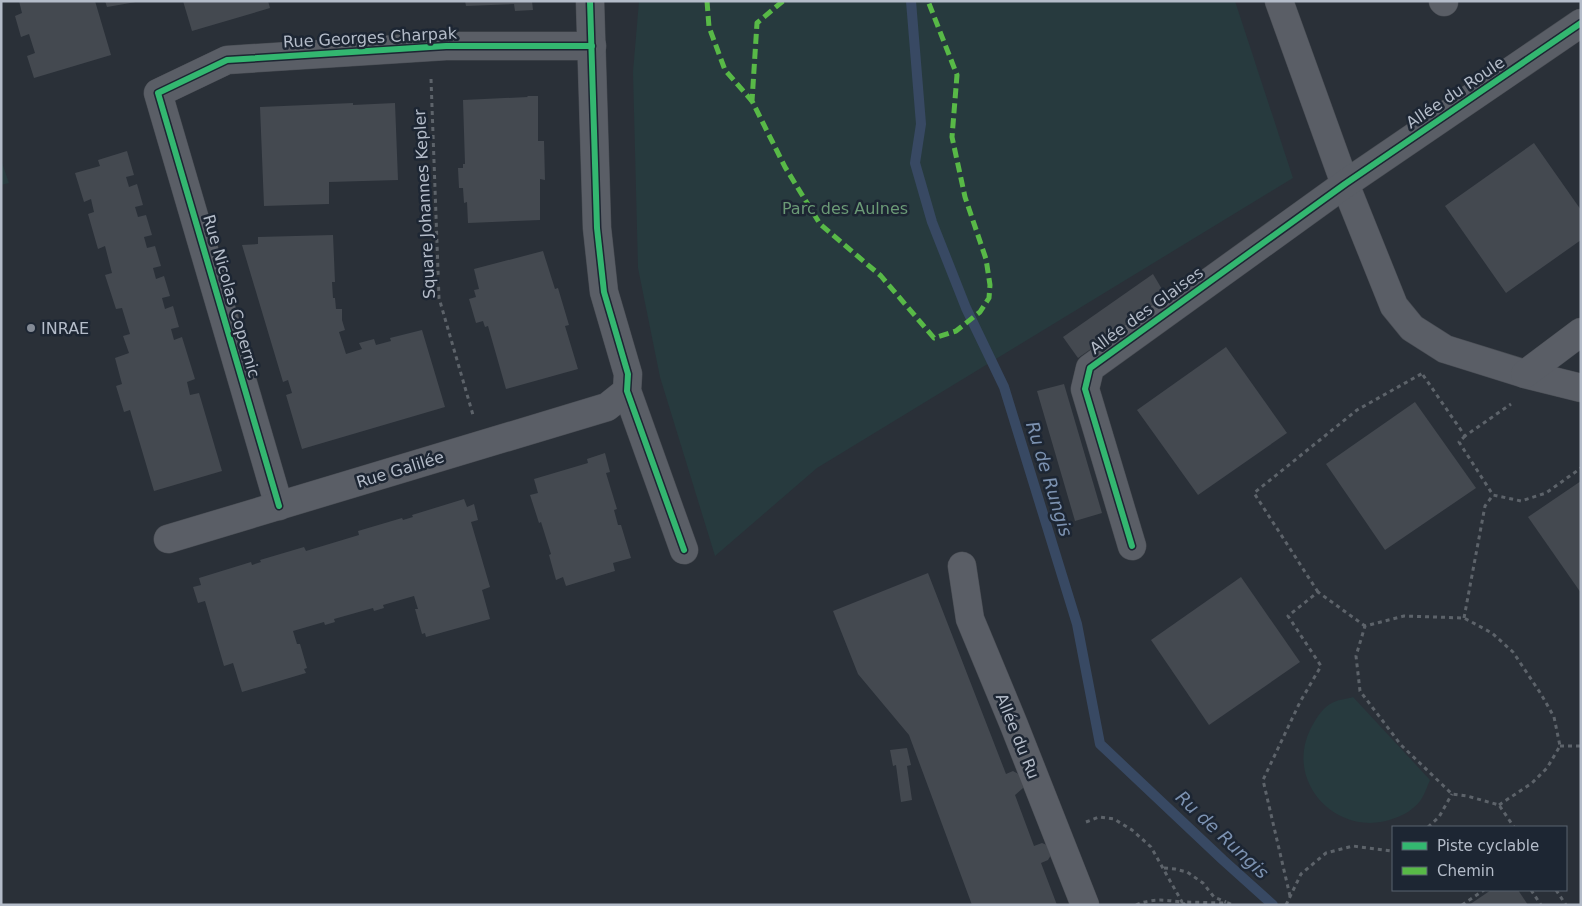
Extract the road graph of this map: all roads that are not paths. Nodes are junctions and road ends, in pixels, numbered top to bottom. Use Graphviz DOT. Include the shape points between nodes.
graph roads {
  1 [pos="590,1"];
  2 [pos="1279,1"];
  3 [pos="1581,23"];
  4 [pos="592,46"];
  5 [pos="158,93"];
  6 [pos="1345,184"];
  7 [pos="1581,332"];
  8 [pos="1535,377"];
  9 [pos="1581,388"];
  10 [pos="627,391"];
  11 [pos="279,506"];
  12 [pos="168,539"];
  13 [pos="1132,546"];
  14 [pos="684,550"];
  15 [pos="962,566"];
  16 [pos="1085,905"];
  1 -- 4 [label="street"];
  2 -- 6 [label="street"];
  3 -- 6 [label="street, Allée du Roule"];
  4 -- 5 [label="street, Rue Georges Charpak" via="446,46 227,60"];
  4 -- 10 [label="street" via="597,228 604,292 628,374"];
  5 -- 11 [label="street, Rue Nicolas Copernic"];
  6 -- 8 [label="street" via="1394,306 1412,328 1445,349"];
  6 -- 13 [label="street, Allée des Glaises" via="1090,368 1085,389"];
  7 -- 8 [label="street"];
  8 -- 9 [label="street"];
  10 -- 11 [label="street, Rue Galilée" via="607,407"];
  10 -- 14 [label="street"];
  11 -- 12 [label="street, Rue Galilée"];
  15 -- 16 [label="street, Allée du Ru" via="970,619"];
}
